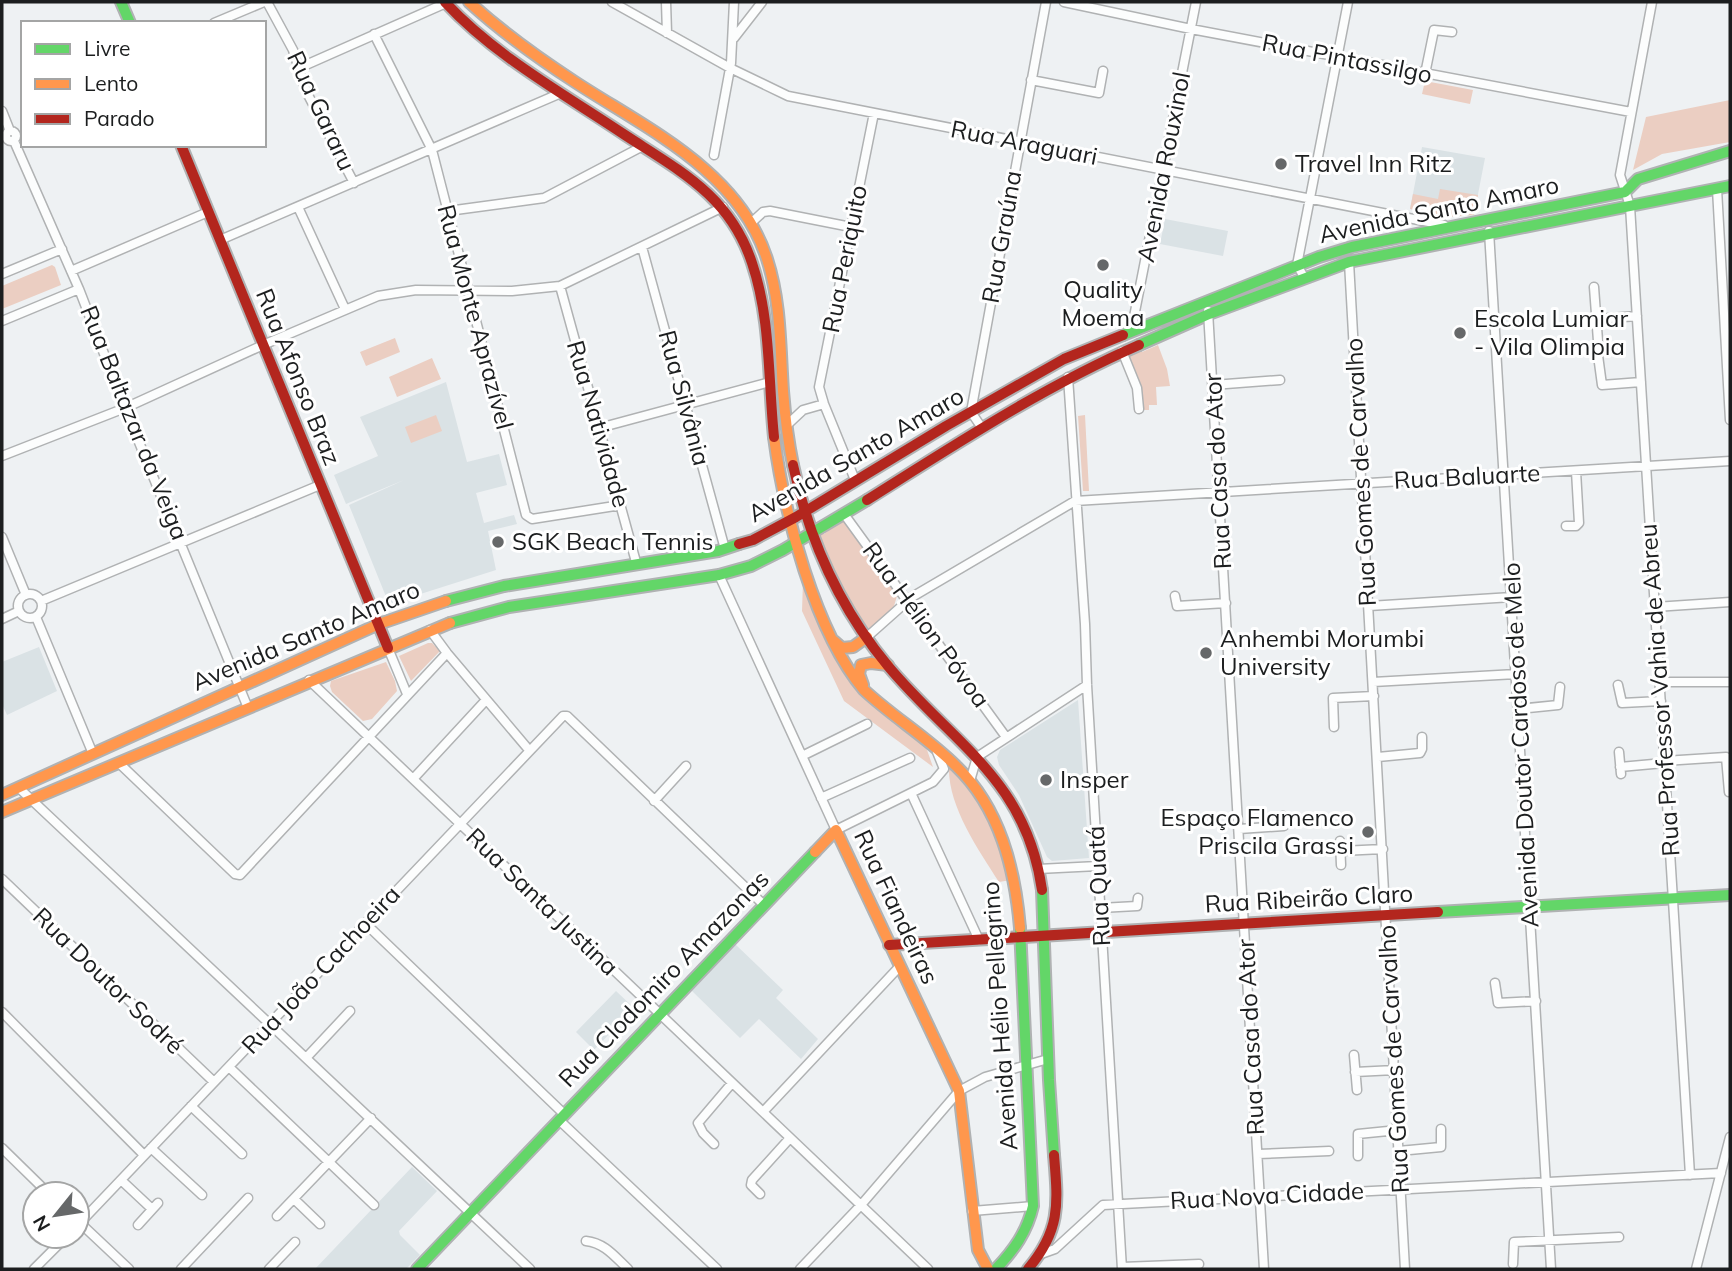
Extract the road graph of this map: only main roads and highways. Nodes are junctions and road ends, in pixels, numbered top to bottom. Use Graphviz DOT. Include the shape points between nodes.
graph roads {
  1 [pos="121,2"];
  2 [pos="445,2"];
  3 [pos="469,2"];
  4 [pos="129,21"];
  5 [pos="182,147"];
  6 [pos="1730,151"];
  7 [pos="1730,187"];
  8 [pos="805,512"];
  9 [pos="792,520"];
  10 [pos="811,533"];
  11 [pos="797,541"];
  12 [pos="379,624"];
  13 [pos="830,635"];
  14 [pos="867,637"];
  15 [pos="388,648"];
  16 [pos="888,665"];
  17 [pos="866,692"];
  18 [pos="2,795"];
  19 [pos="2,812"];
  20 [pos="836,830"];
  21 [pos="1730,895"];
  22 [pos="1045,935"];
  23 [pos="1021,937"];
  24 [pos="889,945"];
  25 [pos="1040,1255"];
  26 [pos="416,1269"];
  27 [pos="988,1269"];
  28 [pos="996,1269"];
  29 [pos="1028,1269"];
  30 [pos="1045,1269"];
  1 -- 4 [label="main road"];
  2 -- 9 [label="main road, Avenida Hélio Pellegrino" via="488,42 690,176 723,207 759,278 766,312 772,424"];
  3 -- 8 [label="main road, Avenida Hélio Pellegrino" via="510,37 690,156 720,183 751,223 775,288 790,453"];
  5 -- 12 [label="main road, Rua Afonso Braz"];
  6 -- 8 [label="main road, Avenida Santo Amaro" via="1638,179 1625,192 1352,247 1297,265 1064,359"];
  7 -- 10 [label="main road, Avenida Santo Amaro" via="1349,262 1304,277 1068,377"];
  8 -- 9 [label="main road, Avenida Santo Amaro"];
  8 -- 10 [label="main road, Avenida Hélio Pellegrino"];
  9 -- 11 [label="main road, Avenida Hélio Pellegrino"];
  9 -- 12 [label="main road, Avenida Santo Amaro" via="724,549 504,586 429,605"];
  10 -- 11 [label="main road, Avenida Santo Amaro"];
  10 -- 14 [label="main road, Avenida Hélio Pellegrino" via="832,580"];
  11 -- 13 [label="main road, Avenida Hélio Pellegrino"];
  11 -- 15 [label="main road, Avenida Santo Amaro" via="751,566 719,575 509,607 469,616"];
  12 -- 15 [label="main road, Rua Afonso Braz"];
  12 -- 18 [label="main road, Avenida Santo Amaro"];
  13 -- 14 [label="main road" via="845,649"];
  13 -- 17 [label="main road, Avenida Hélio Pellegrino"];
  14 -- 16 [label="main road, Avenida Hélio Pellegrino"];
  15 -- 19 [label="main road, Avenida Santo Amaro"];
  16 -- 17 [label="main road" via="867,663 859,668"];
  16 -- 22 [label="main road, Avenida Hélio Pellegrino" via="988,768 1010,803 1038,869"];
  17 -- 23 [label="main road, Avenida Hélio Pellegrino" via="950,758 981,795 1011,863"];
  20 -- 24 [label="main road, Rua Fiandeiras"];
  20 -- 26 [label="main road, Rua Clodomiro Amazonas"];
  21 -- 22 [label="main road, Rua Ribeirão Claro"];
  22 -- 23 [label="main road, Rua Ribeirão Claro"];
  22 -- 25 [label="main road, Avenida Hélio Pellegrino" via="1056,1206 1051,1235"];
  23 -- 24 [label="main road, Rua Ribeirão Claro"];
  23 -- 28 [label="main road, Avenida Hélio Pellegrino" via="1033,1206 1024,1236"];
  24 -- 27 [label="main road, Rua Fiandeiras" via="959,1091 978,1250"];
  25 -- 29 [label="main road, Avenida Hélio Pellegrino"];
  25 -- 30 [label="main road"];
}
